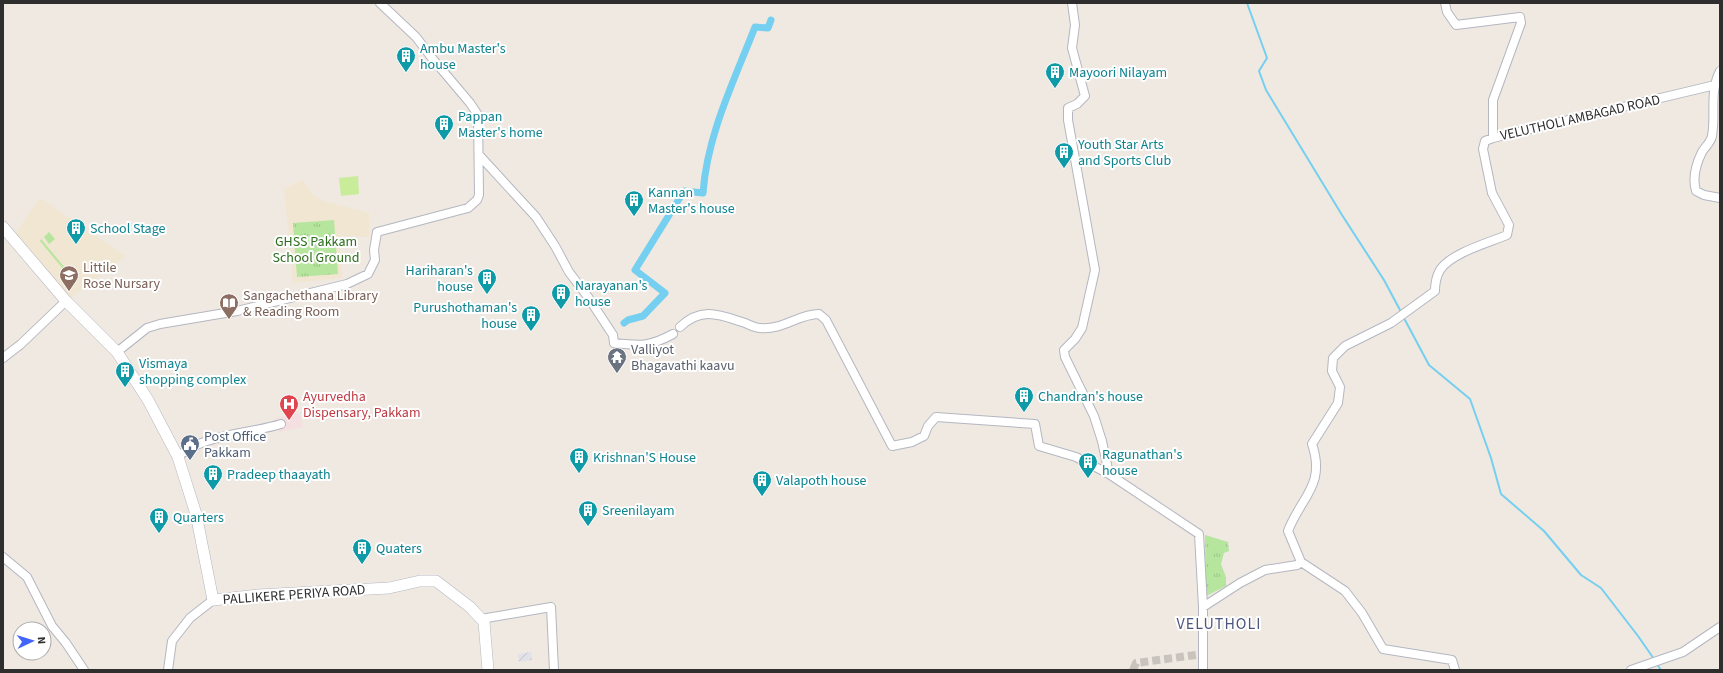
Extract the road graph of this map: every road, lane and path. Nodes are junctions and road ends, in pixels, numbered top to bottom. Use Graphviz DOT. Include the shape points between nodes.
graph roads {
  1 [pos="380,3"];
  2 [pos="1072,3"];
  3 [pos="1445,3"];
  4 [pos="1720,71"];
  5 [pos="1715,85"];
  6 [pos="1493,138"];
  7 [pos="478,155"];
  8 [pos="1720,198"];
  9 [pos="3,228"];
  10 [pos="66,301"];
  11 [pos="680,327"];
  12 [pos="673,334"];
  13 [pos="117,352"];
  14 [pos="3,358"];
  15 [pos="281,424"];
  16 [pos="177,456"];
  17 [pos="1109,474"];
  18 [pos="3,557"];
  19 [pos="1301,562"];
  20 [pos="213,600"];
  21 [pos="1203,607"];
  22 [pos="481,619"];
  23 [pos="1720,627"];
  24 [pos="84,670"];
  25 [pos="168,670"];
  26 [pos="488,670"];
  27 [pos="554,670"];
  28 [pos="1203,670"];
  29 [pos="1455,670"];
  30 [pos="1631,670"];
  1 -- 7 [label="street" via="416,37 478,115"];
  2 -- 17 [label="street" via="1072,48 1085,96 1068,108 1068,120 1095,270 1082,328 1064,350 1094,416"];
  3 -- 6 [label="street" via="1447,12 1456,25 1520,17 1522,23 1493,100"];
  4 -- 5 [label="street"];
  5 -- 6 [label="street, VELUTHOLI AMBAGAD ROAD"];
  5 -- 8 [label="street" via="1712,138 1695,168 1693,182 1696,191"];
  6 -- 19 [label="street, VELUTHOLI AMBAGAD ROAD" via="1485,142 1483,149 1492,193 1510,225 1507,235 1453,258 1441,269 1435,291 1391,323 1345,346 1333,358 1332,371 1340,387 1338,403 1312,444 1317,468 1302,507 1288,531"];
  7 -- 12 [label="street" via="536,217 556,246 569,272 613,335 614,343 648,345"];
  7 -- 13 [label="street" via="480,195 476,200 468,208 377,232 375,260 368,274 347,284 237,311 147,328"];
  9 -- 10 [label="main road, PALLIKERE PERIYA ROAD"];
  10 -- 13 [label="main road, PALLIKERE PERIYA ROAD"];
  10 -- 14 [label="street"];
  11 -- 17 [label="street" via="696,316 716,314 760,328 782,326 808,314 819,314 826,320 892,446 912,442 924,436 936,417 1035,424 1039,446 1076,457"];
  13 -- 16 [label="main road, PALLIKERE PERIYA ROAD" via="148,400"];
  15 -- 16 [label="street" via="217,438"];
  16 -- 20 [label="main road, PALLIKERE PERIYA ROAD" via="196,514"];
  17 -- 21 [label="street" via="1199,534"];
  18 -- 24 [label="street" via="27,577 52,626"];
  19 -- 21 [label="street" via="1297,565 1265,570"];
  19 -- 29 [label="street" via="1345,591 1362,613 1383,649 1452,660"];
  20 -- 22 [label="main road, PALLIKERE PERIYA ROAD" via="389,588 420,581 436,581 470,607"];
  20 -- 25 [label="street" via="190,618 172,641"];
  21 -- 28 [label="street"];
  22 -- 26 [label="main road, PALLIKERE PERIYA ROAD" via="486,633"];
  22 -- 27 [label="street" via="551,607"];
  23 -- 30 [label="street" via="1683,652"];
}
